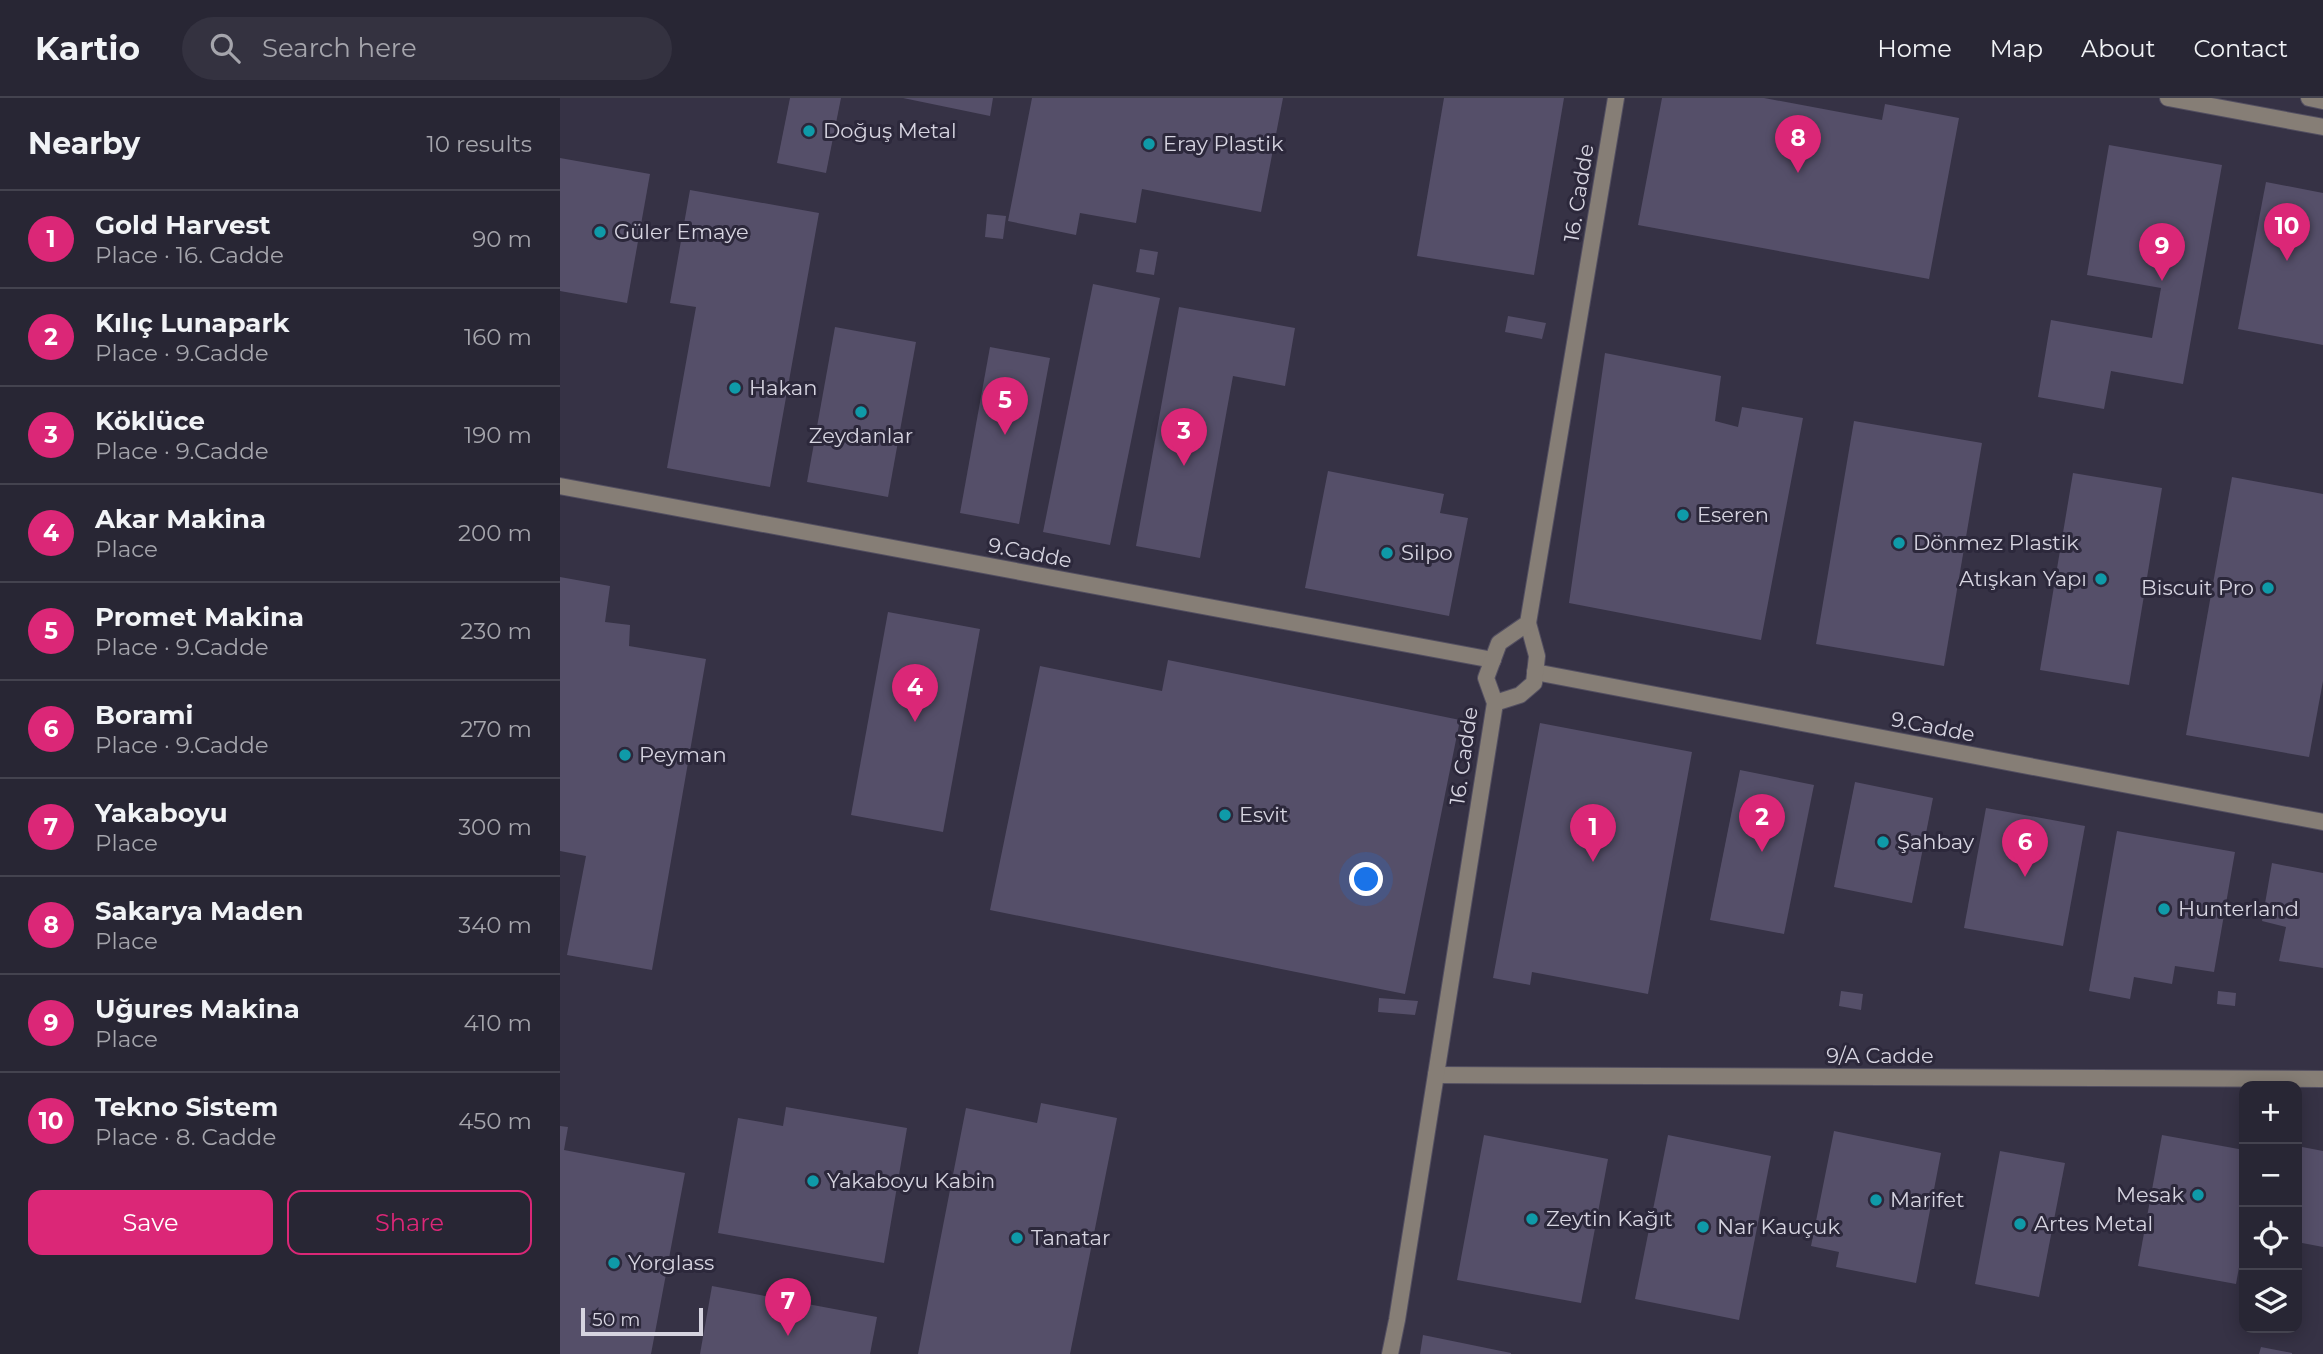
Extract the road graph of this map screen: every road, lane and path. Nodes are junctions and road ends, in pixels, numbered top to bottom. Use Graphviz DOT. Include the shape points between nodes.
graph roads {
  1 [pos="1616,98"];
  2 [pos="2168,98"];
  3 [pos="2309,98"];
  4 [pos="2323,101"];
  5 [pos="2323,127"];
  6 [pos="560,486"];
  7 [pos="1528,623"];
  8 [pos="1493,660"];
  9 [pos="1535,672"];
  10 [pos="1494,703"];
  11 [pos="2323,822"];
  12 [pos="1436,1075"];
  13 [pos="2323,1079"];
  14 [pos="1390,1354"];
  1 -- 7 [label="street, 16. Cadde"];
  2 -- 5 [label="street"];
  3 -- 4 [label="street"];
  6 -- 8 [label="street, 9.Cadde"];
  7 -- 8 [label="street" via="1499,643"];
  7 -- 9 [label="street" via="1537,656"];
  8 -- 10 [label="street, 16. Cadde" via="1486,678"];
  9 -- 10 [label="street" via="1534,682 1520,695"];
  9 -- 11 [label="street, 9.Cadde"];
  10 -- 12 [label="street, 16. Cadde"];
  12 -- 13 [label="street, 9/A Cadde"];
  12 -- 14 [label="street, 16. Cadde"];
}
